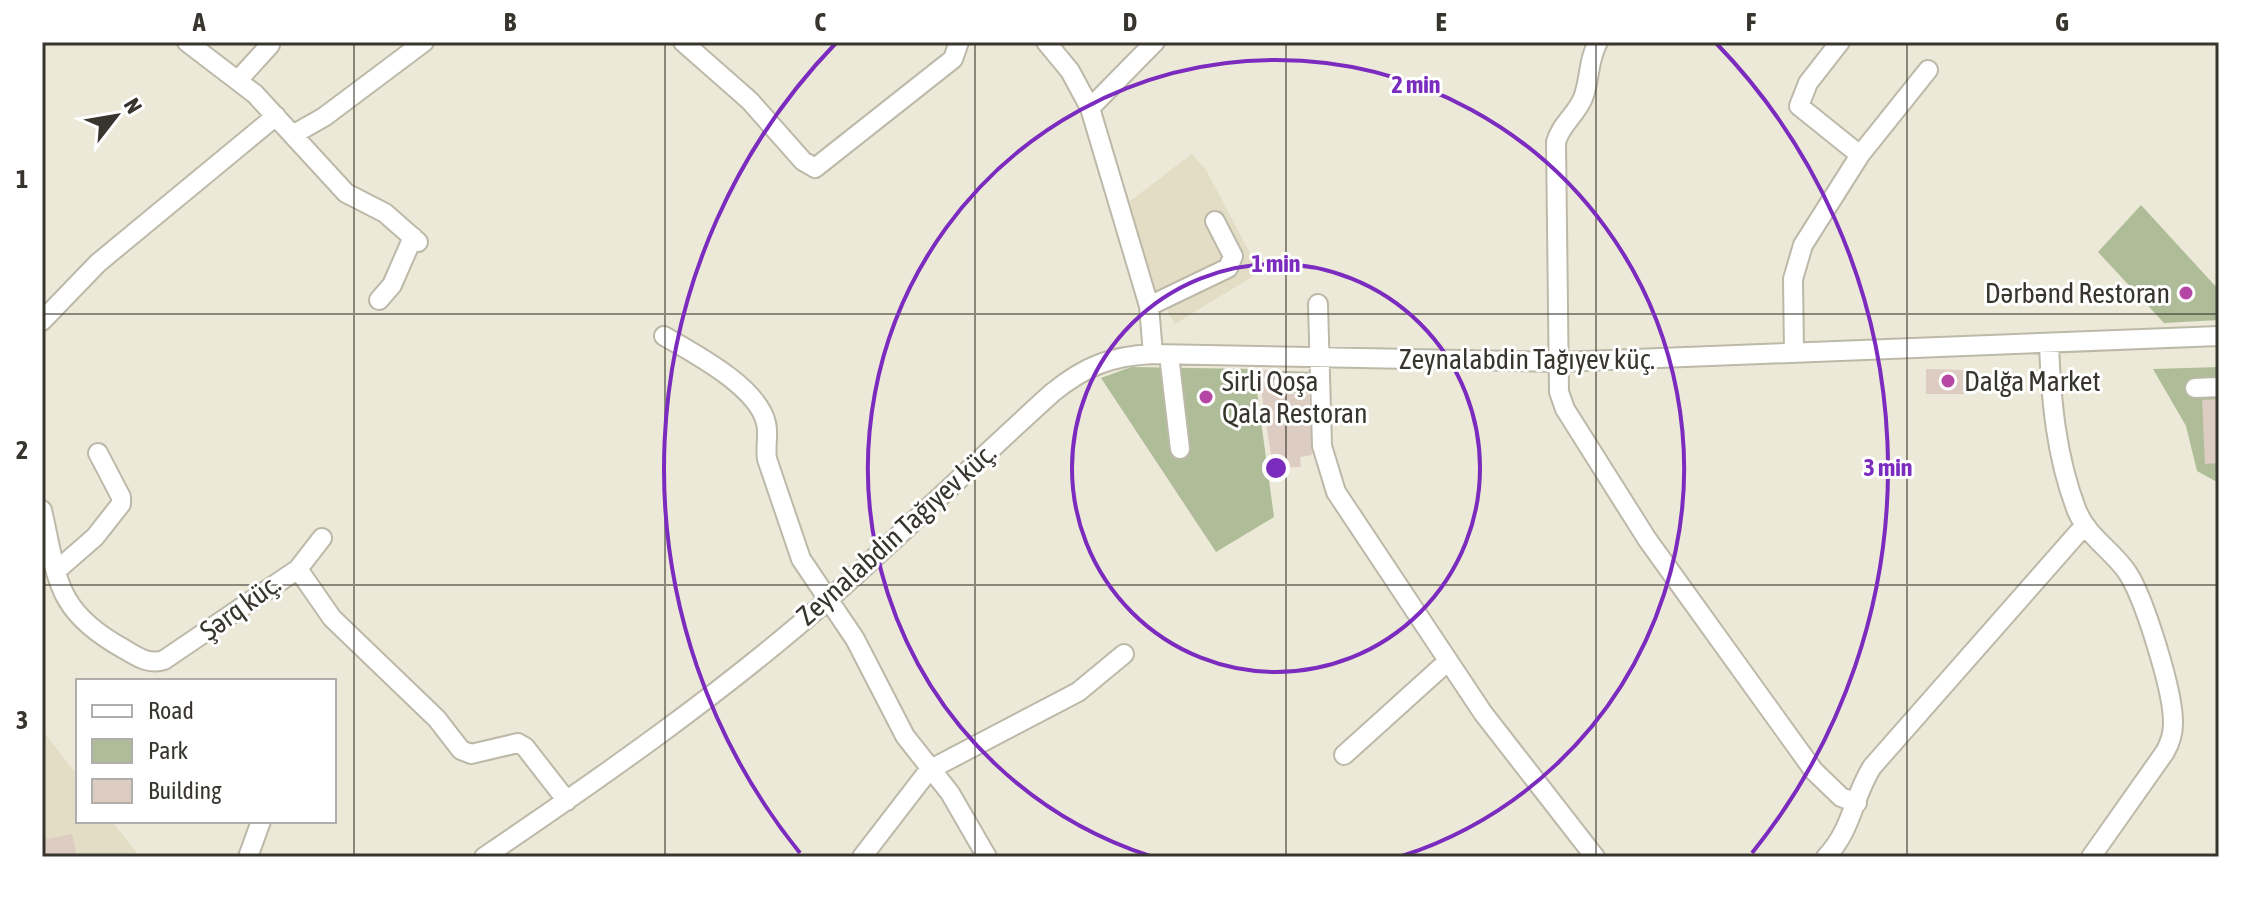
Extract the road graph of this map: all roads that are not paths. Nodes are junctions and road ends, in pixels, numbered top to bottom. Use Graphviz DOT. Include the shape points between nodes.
graph roads {
  1 [pos="187,42"];
  2 [pos="424,42"];
  3 [pos="683,42"];
  4 [pos="959,42"];
  5 [pos="1046,42"];
  6 [pos="1155,42"];
  7 [pos="1598,42"];
  8 [pos="1840,42"];
  9 [pos="270,45"];
  10 [pos="1928,70"];
  11 [pos="239,79"];
  12 [pos="1090,108"];
  13 [pos="276,116"];
  14 [pos="294,134"];
  15 [pos="1860,155"];
  16 [pos="1215,221"];
  17 [pos="379,300"];
  18 [pos="1318,304"];
  19 [pos="1149,306"];
  20 [pos="42,321"];
  21 [pos="664,336"];
  22 [pos="2219,336"];
  23 [pos="2049,343"];
  24 [pos="1794,353"];
  25 [pos="1161,354"];
  26 [pos="1317,359"];
  27 [pos="1559,362"];
  28 [pos="1283,382"];
  29 [pos="1318,383"];
  30 [pos="2219,387"];
  31 [pos="2195,388"];
  32 [pos="1180,449"];
  33 [pos="98,453"];
  34 [pos="42,510"];
  35 [pos="2084,526"];
  36 [pos="322,538"];
  37 [pos="298,569"];
  38 [pos="56,571"];
  39 [pos="827,600"];
  40 [pos="1124,654"];
  41 [pos="1447,662"];
  42 [pos="1344,755"];
  43 [pos="929,770"];
  44 [pos="567,801"];
  45 [pos="1857,803"];
  46 [pos="260,823"];
  47 [pos="248,857"];
  48 [pos="484,857"];
  49 [pos="862,857"];
  50 [pos="987,857"];
  51 [pos="1595,857"];
  52 [pos="1826,857"];
  53 [pos="2091,857"];
  1 -- 11 [label="street"];
  2 -- 14 [label="street"];
  3 -- 4 [label="street" via="815,168 953,59"];
  5 -- 12 [label="street"];
  6 -- 12 [label="street"];
  7 -- 27 [label="street" via="1584,94 1556,142"];
  8 -- 15 [label="street" via="1808,83 1799,106"];
  9 -- 11 [label="street"];
  10 -- 15 [label="street"];
  11 -- 13 [label="street"];
  12 -- 19 [label="street"];
  13 -- 14 [label="street"];
  13 -- 20 [label="street" via="98,263"];
  14 -- 17 [label="street" via="346,193 385,213 415,240"];
  15 -- 24 [label="street" via="1796,263"];
  16 -- 19 [label="street" via="1233,256 1228,268"];
  18 -- 26 [label="street"];
  19 -- 25 [label="street"];
  21 -- 39 [label="street" via="751,395 759,406 768,427 767,459 788,523 801,559"];
  22 -- 23 [label="street, Zeynalabdin Tağıyev küç."];
  23 -- 24 [label="street, Zeynalabdin Tağıyev küç."];
  23 -- 35 [label="street" via="2054,424"];
  24 -- 27 [label="street, Zeynalabdin Tağıyev küç."];
  25 -- 26 [label="street, Zeynalabdin Tağıyev küç."];
  25 -- 32 [label="street"];
  25 -- 39 [label="street, Zeynalabdin Tağıyev küç." via="1110,358 1072,376"];
  26 -- 27 [label="street, Zeynalabdin Tağıyev küç."];
  26 -- 29 [label="street"];
  27 -- 45 [label="street" via="1565,409 1647,539 1814,771 1841,797"];
  28 -- 29 [label="street"];
  29 -- 41 [label="street" via="1322,446 1336,492"];
  30 -- 31 [label="street"];
  33 -- 38 [label="street" via="121,504 95,537"];
  34 -- 38 [label="street, Şərq küç."];
  35 -- 45 [label="street" via="1872,767"];
  35 -- 53 [label="street" via="2121,564 2141,599 2174,727 2165,752"];
  36 -- 37 [label="street"];
  37 -- 38 [label="street, Şərq küç." via="157,662 96,634 73,612"];
  37 -- 44 [label="street, Şərq küç." via="332,618 437,719 461,750 471,754 518,743"];
  39 -- 43 [label="street"];
  39 -- 44 [label="street, Zeynalabdin Tağıyev küç."];
  40 -- 43 [label="street" via="1078,692"];
  41 -- 42 [label="street"];
  41 -- 51 [label="street"];
  43 -- 49 [label="street"];
  43 -- 50 [label="street" via="950,793"];
  44 -- 48 [label="street, Zeynalabdin Tağıyev küç."];
  45 -- 52 [label="street" via="1844,834"];
  46 -- 47 [label="street"];
}
